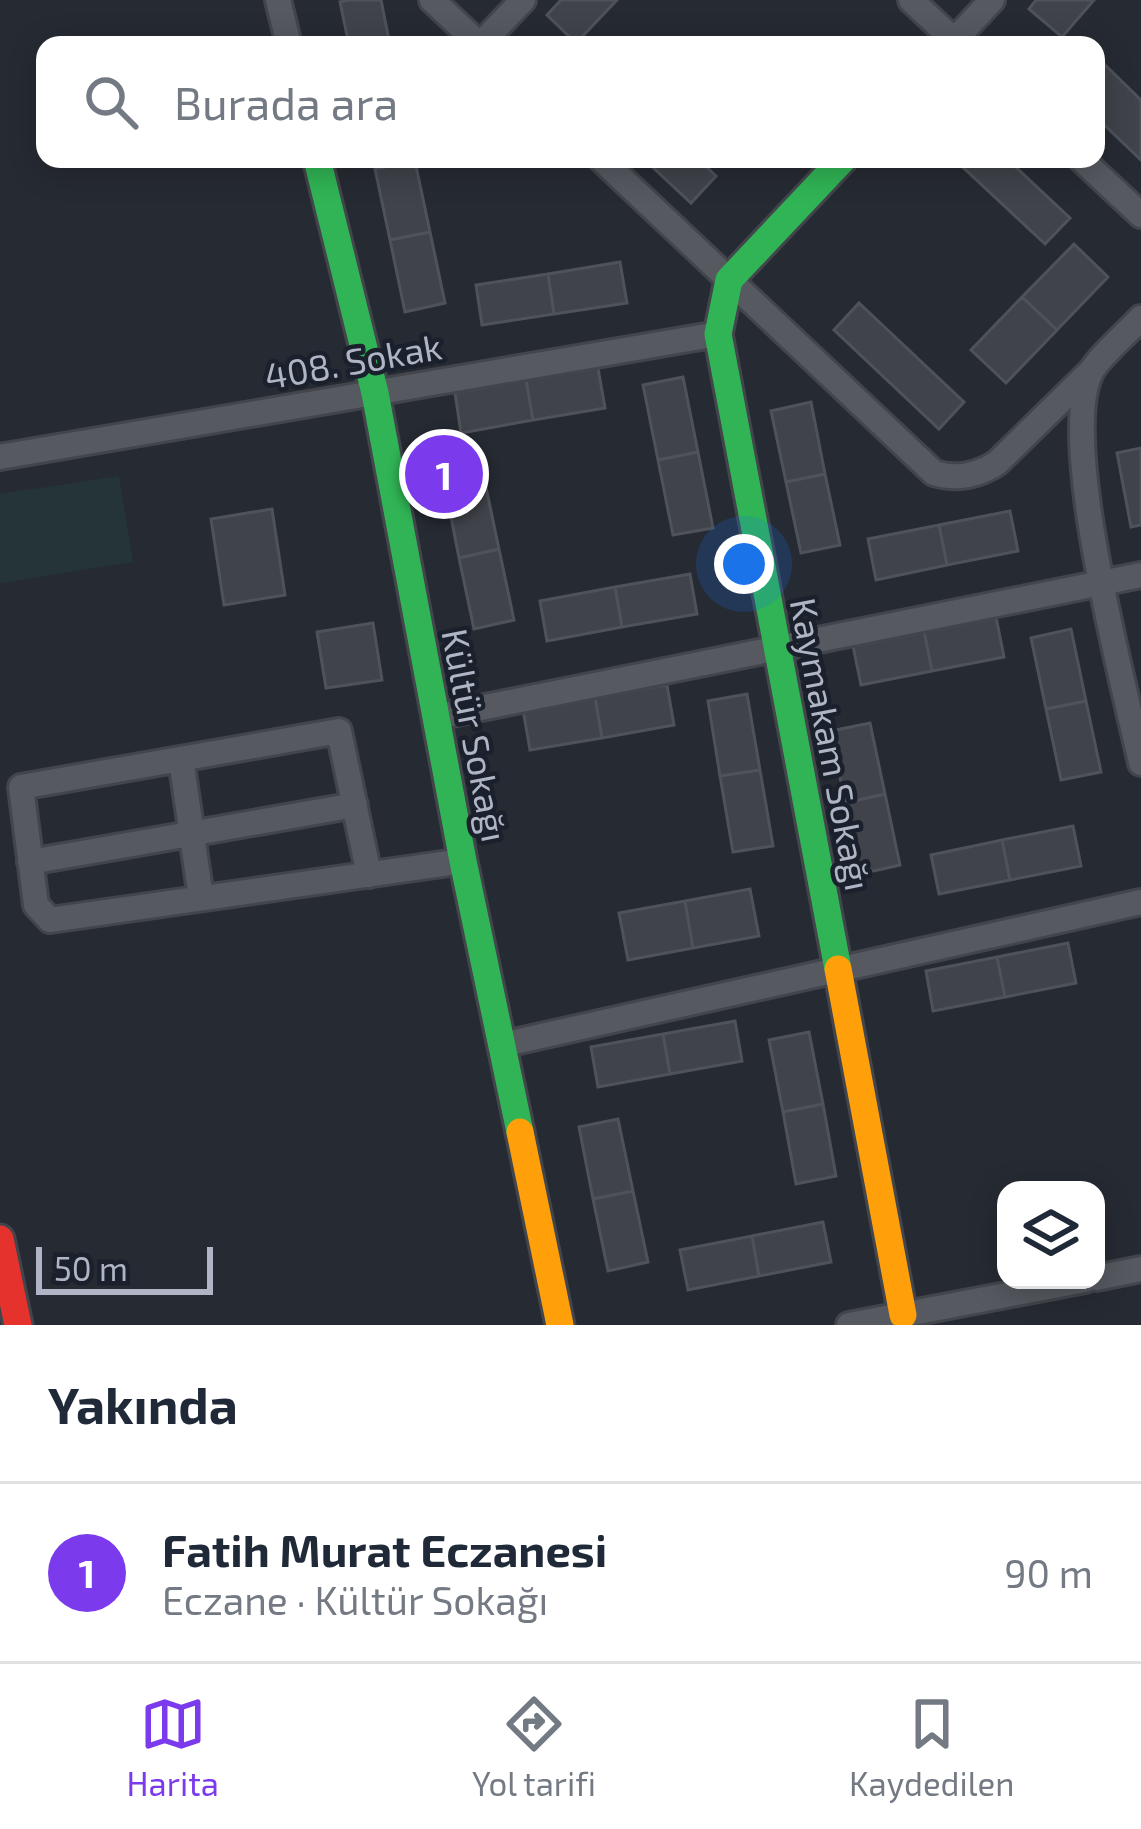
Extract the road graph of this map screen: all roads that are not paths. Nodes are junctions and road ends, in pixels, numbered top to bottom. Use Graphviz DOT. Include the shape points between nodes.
graph roads {
  1 [pos="278,0"];
  2 [pos="432,0"];
  3 [pos="523,0"];
  4 [pos="911,0"];
  5 [pos="992,0"];
  6 [pos="287,36"];
  7 [pos="470,36"];
  8 [pos="489,36"];
  9 [pos="947,36"];
  10 [pos="962,36"];
  11 [pos="319,168"];
  12 [pos="611,168"];
  13 [pos="835,168"];
  14 [pos="1091,168"];
  15 [pos="1141,215"];
  16 [pos="729,280"];
  17 [pos="1141,318"];
  18 [pos="718,334"];
  19 [pos="1091,371"];
  20 [pos="375,393"];
  21 [pos="0,457"];
  22 [pos="1141,575"];
  23 [pos="1102,583"];
  24 [pos="777,648"];
  25 [pos="436,717"];
  26 [pos="181,759"];
  27 [pos="1141,763"];
  28 [pos="355,805"];
  29 [pos="193,833"];
  30 [pos="464,861"];
  31 [pos="30,862"];
  32 [pos="369,874"];
  33 [pos="200,898"];
  34 [pos="1141,902"];
  35 [pos="837,970"];
  36 [pos="501,1045"];
  37 [pos="0,1239"];
  38 [pos="1141,1269"];
  39 [pos="1105,1276"];
  40 [pos="1038,1289"];
  41 [pos="903,1315"];
  42 [pos="18,1325"];
  43 [pos="560,1325"];
  44 [pos="849,1325"];
  1 -- 6 [label="street"];
  2 -- 7 [label="street"];
  3 -- 8 [label="street"];
  4 -- 9 [label="street"];
  5 -- 10 [label="street"];
  11 -- 20 [label="street, Kültür Sokağı"];
  12 -- 16 [label="street"];
  13 -- 16 [label="street"];
  14 -- 15 [label="street"];
  16 -- 18 [label="street, Kaymakam Sokağı"];
  16 -- 19 [label="street" via="940,475 971,475 998,463"];
  17 -- 19 [label="street"];
  18 -- 20 [label="street, 408. Sokak"];
  18 -- 24 [label="street, Kaymakam Sokağı"];
  19 -- 23 [label="street" via="1082,446"];
  20 -- 21 [label="street, 408. Sokak"];
  20 -- 25 [label="street, Kültür Sokağı"];
  22 -- 23 [label="street"];
  23 -- 24 [label="street"];
  23 -- 27 [label="street"];
  24 -- 25 [label="street"];
  24 -- 35 [label="street, Kaymakam Sokağı"];
  25 -- 30 [label="street, Kültür Sokağı"];
  26 -- 28 [label="street" via="339,731"];
  26 -- 29 [label="street"];
  26 -- 31 [label="street" via="21,787"];
  28 -- 29 [label="street"];
  28 -- 32 [label="street"];
  29 -- 31 [label="street"];
  29 -- 33 [label="street"];
  30 -- 32 [label="street"];
  30 -- 36 [label="street, Kültür Sokağı"];
  31 -- 33 [label="street" via="36,904 50,920"];
  32 -- 33 [label="street"];
  34 -- 35 [label="street"];
  35 -- 36 [label="street"];
  35 -- 41 [label="street, Kaymakam Sokağı"];
  36 -- 43 [label="street, Kültür Sokağı"];
  37 -- 42 [label="street"];
  38 -- 39 [label="street"];
  40 -- 41 [label="street"];
  41 -- 44 [label="street"];
}
